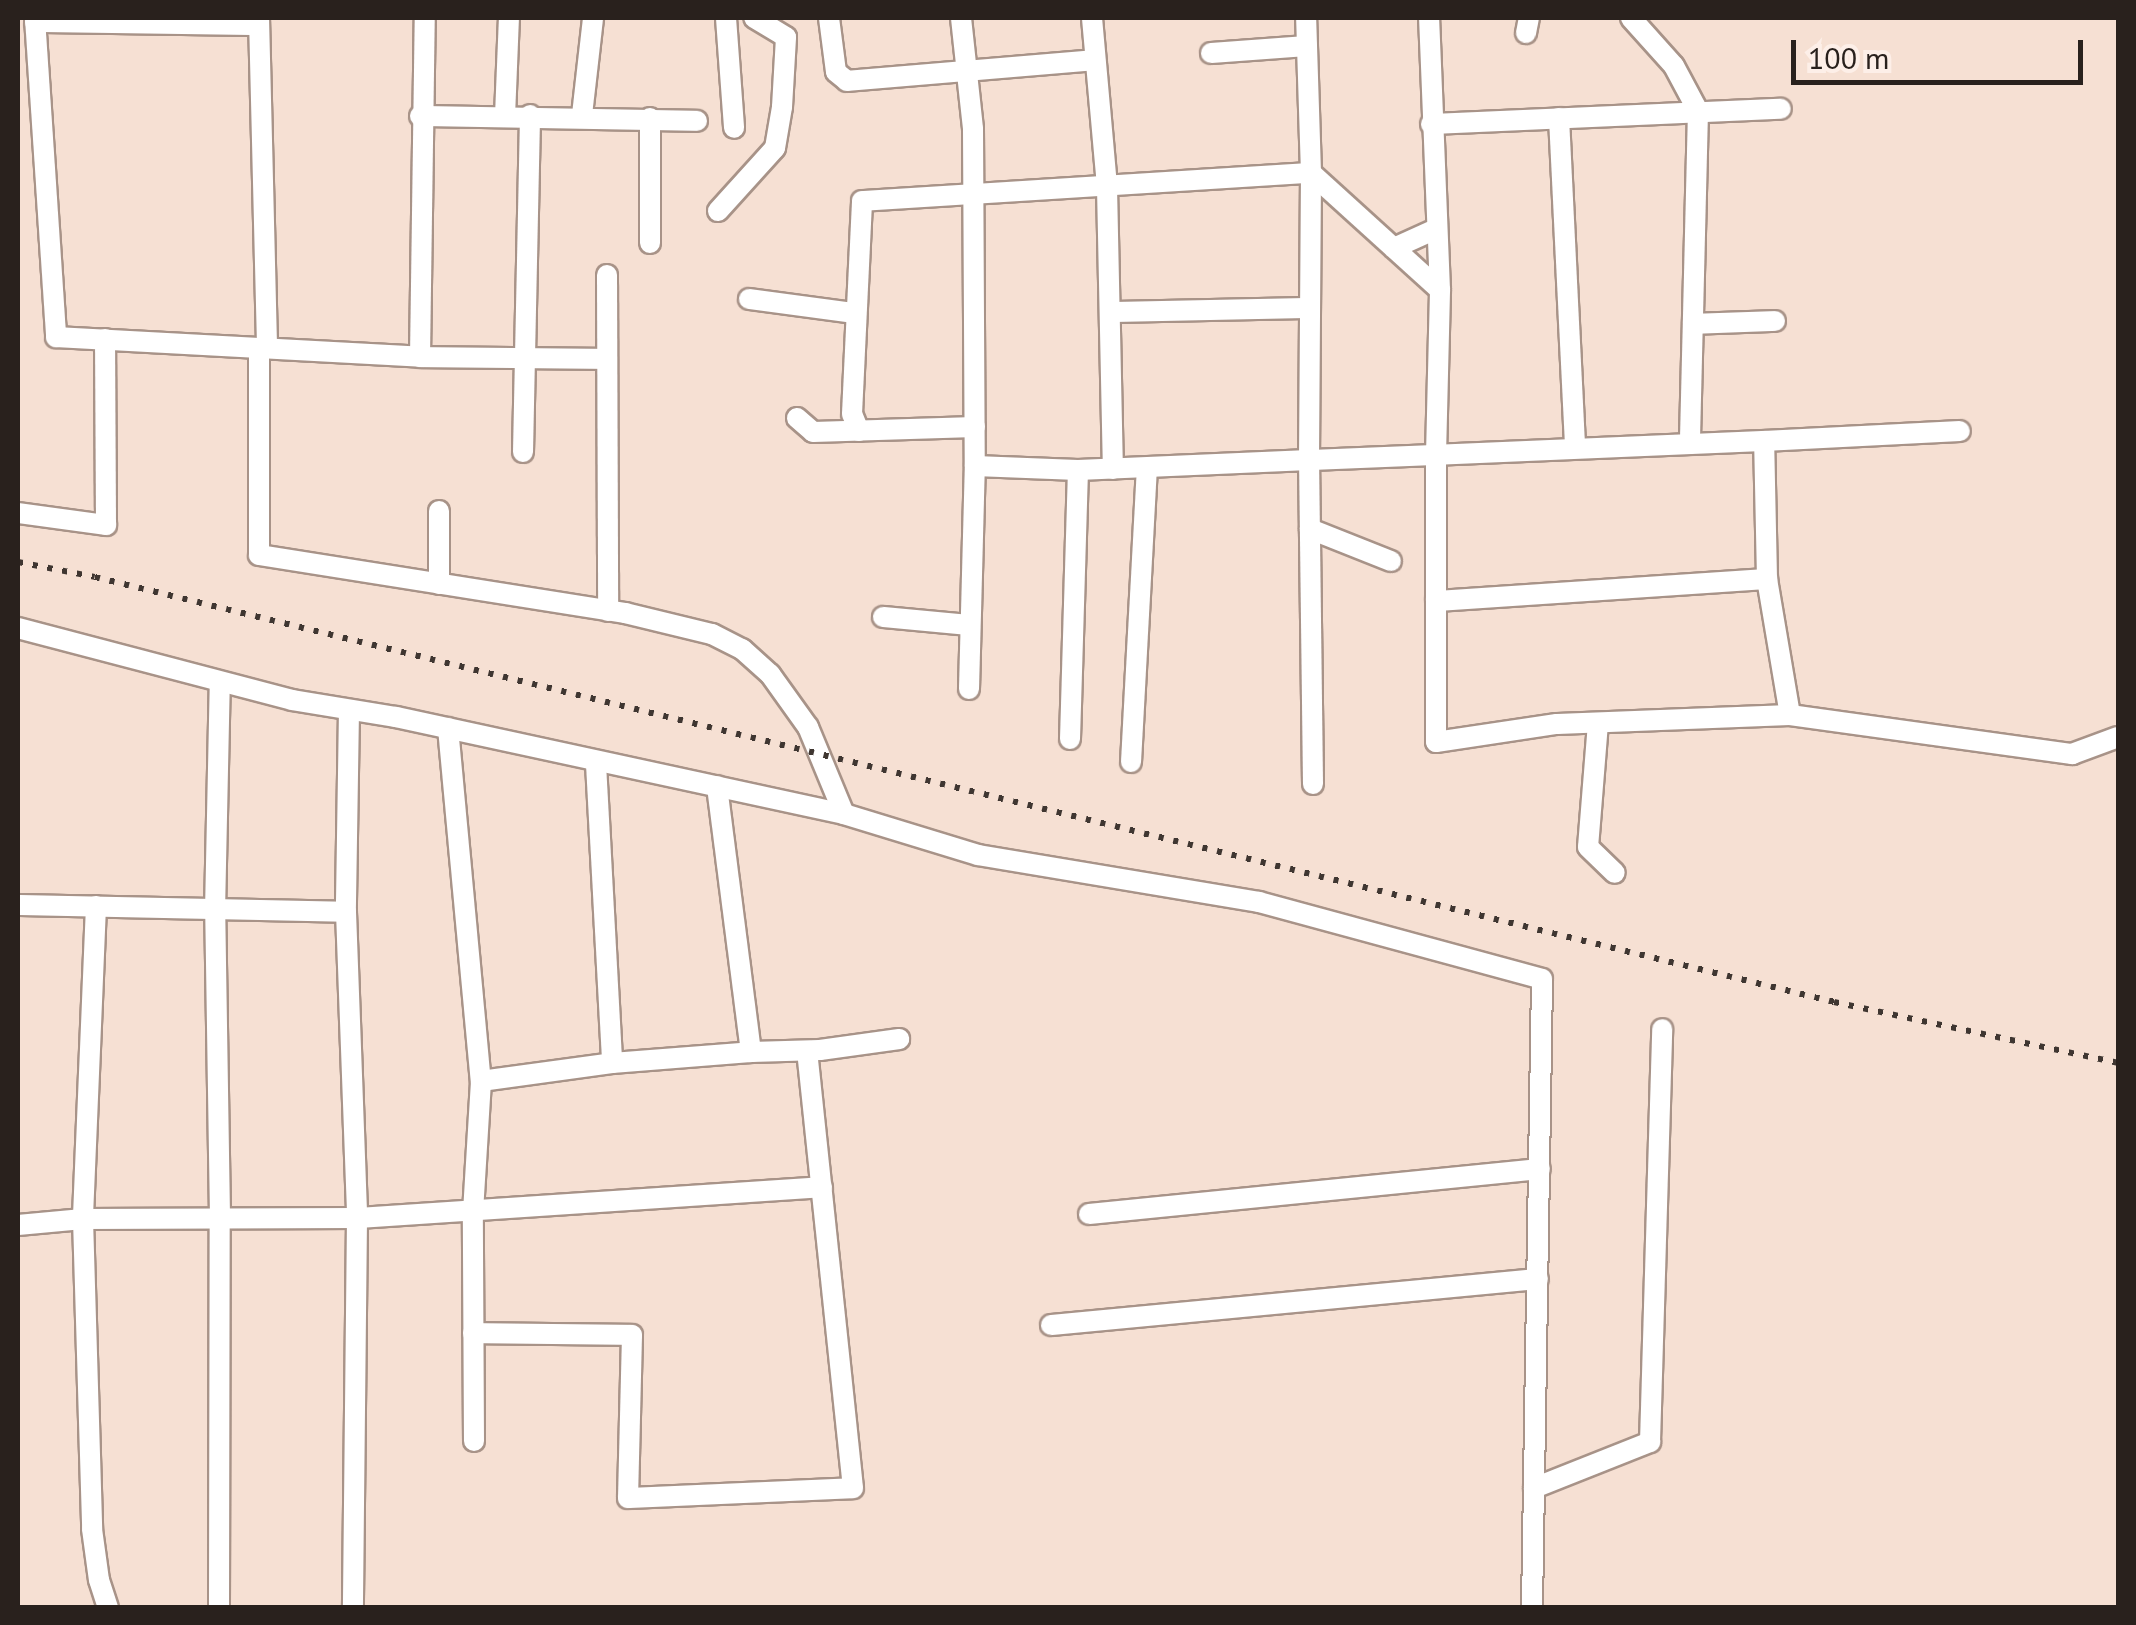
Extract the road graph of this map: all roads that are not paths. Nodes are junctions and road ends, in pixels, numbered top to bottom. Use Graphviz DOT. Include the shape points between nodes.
graph roads {
  1 [pos="426,18"];
  2 [pos="509,18"];
  3 [pos="593,18"];
  4 [pos="726,18"];
  5 [pos="754,18"];
  6 [pos="829,18"];
  7 [pos="961,18"];
  8 [pos="1092,18"];
  9 [pos="1306,18"];
  10 [pos="1429,18"];
  11 [pos="1631,18"];
  12 [pos="35,20"];
  13 [pos="259,21"];
  14 [pos="1307,46"];
  15 [pos="1212,53"];
  16 [pos="1095,60"];
  17 [pos="966,71"];
  18 [pos="1781,109"];
  19 [pos="1698,111"];
  20 [pos="582,115"];
  21 [pos="420,116"];
  22 [pos="504,116"];
  23 [pos="530,116"];
  24 [pos="650,118"];
  25 [pos="1558,118"];
  26 [pos="697,120"];
  27 [pos="1431,124"];
  28 [pos="734,128"];
  29 [pos="1311,173"];
  30 [pos="1107,186"];
  31 [pos="974,195"];
  32 [pos="718,211"];
  33 [pos="1436,229"];
  34 [pos="650,242"];
  35 [pos="1394,248"];
  36 [pos="606,275"];
  37 [pos="1440,290"];
  38 [pos="749,298"];
  39 [pos="1308,308"];
  40 [pos="1112,312"];
  41 [pos="854,313"];
  42 [pos="1776,320"];
  43 [pos="1693,324"];
  44 [pos="104,339"];
  45 [pos="263,349"];
  46 [pos="420,357"];
  47 [pos="524,358"];
  48 [pos="605,359"];
  49 [pos="797,418"];
  50 [pos="975,427"];
  51 [pos="859,431"];
  52 [pos="1960,431"];
  53 [pos="1764,441"];
  54 [pos="1690,444"];
  55 [pos="1575,447"];
  56 [pos="523,452"];
  57 [pos="1436,455"];
  58 [pos="1309,460"];
  59 [pos="975,466"];
  60 [pos="1147,468"];
  61 [pos="1113,469"];
  62 [pos="1078,470"];
  63 [pos="439,511"];
  64 [pos="18,512"];
  65 [pos="1310,529"];
  66 [pos="1391,561"];
  67 [pos="1767,578"];
  68 [pos="439,584"];
  69 [pos="1436,601"];
  70 [pos="608,611"];
  71 [pos="883,618"];
  72 [pos="970,624"];
  73 [pos="18,628"];
  74 [pos="220,682"];
  75 [pos="969,689"];
  76 [pos="349,710"];
  77 [pos="1790,715"];
  78 [pos="1598,723"];
  79 [pos="448,728"];
  80 [pos="2118,736"];
  81 [pos="1070,739"];
  82 [pos="1131,762"];
  83 [pos="596,764"];
  84 [pos="1313,784"];
  85 [pos="717,786"];
  86 [pos="844,814"];
  87 [pos="1615,873"];
  88 [pos="18,905"];
  89 [pos="96,906"];
  90 [pos="215,912"];
  91 [pos="346,912"];
  92 [pos="1662,1028"];
  93 [pos="899,1038"];
  94 [pos="808,1051"];
  95 [pos="751,1052"];
  96 [pos="612,1064"];
  97 [pos="481,1081"];
  98 [pos="1540,1169"];
  99 [pos="822,1187"];
  100 [pos="473,1212"];
  101 [pos="1089,1214"];
  102 [pos="220,1218"];
  103 [pos="357,1218"];
  104 [pos="83,1219"];
  105 [pos="18,1225"];
  106 [pos="1538,1279"];
  107 [pos="1051,1324"];
  108 [pos="473,1333"];
  109 [pos="474,1440"];
  110 [pos="1534,1488"];
  111 [pos="108,1608"];
  112 [pos="219,1608"];
  113 [pos="353,1608"];
  114 [pos="1532,1608"];
  1 -- 21 [label="street"];
  2 -- 22 [label="street"];
  3 -- 20 [label="street"];
  4 -- 28 [label="street"];
  5 -- 32 [label="street" via="786,37 782,107 774,148"];
  6 -- 17 [label="street" via="836,72 847,80"];
  7 -- 17 [label="street"];
  8 -- 16 [label="street"];
  9 -- 14 [label="street"];
  10 -- 27 [label="street"];
  11 -- 19 [label="street" via="1674,66"];
  12 -- 13 [label="street"];
  12 -- 44 [label="street" via="56,337"];
  13 -- 45 [label="street"];
  14 -- 15 [label="street"];
  14 -- 29 [label="street"];
  16 -- 17 [label="street"];
  16 -- 30 [label="street"];
  17 -- 31 [label="street"];
  18 -- 19 [label="street"];
  19 -- 25 [label="street"];
  19 -- 43 [label="street"];
  20 -- 23 [label="street"];
  20 -- 24 [label="street"];
  21 -- 22 [label="street"];
  21 -- 46 [label="street"];
  22 -- 23 [label="street"];
  23 -- 47 [label="street"];
  24 -- 26 [label="street"];
  24 -- 34 [label="street"];
  25 -- 27 [label="street"];
  25 -- 55 [label="street"];
  27 -- 33 [label="street"];
  29 -- 30 [label="street"];
  29 -- 35 [label="street"];
  29 -- 39 [label="street"];
  30 -- 31 [label="street"];
  30 -- 40 [label="street"];
  31 -- 41 [label="street" via="862,201"];
  31 -- 50 [label="street"];
  33 -- 35 [label="street"];
  33 -- 37 [label="street"];
  35 -- 37 [label="street"];
  36 -- 48 [label="street"];
  37 -- 57 [label="street"];
  38 -- 41 [label="street"];
  39 -- 40 [label="street"];
  39 -- 58 [label="street"];
  40 -- 61 [label="street"];
  41 -- 51 [label="street" via="852,414"];
  42 -- 43 [label="street"];
  43 -- 54 [label="street"];
  44 -- 45 [label="street"];
  44 -- 64 [label="street" via="106,525"];
  45 -- 46 [label="street"];
  45 -- 68 [label="street" via="260,556"];
  46 -- 47 [label="street"];
  47 -- 48 [label="street"];
  47 -- 56 [label="street"];
  48 -- 70 [label="street"];
  49 -- 51 [label="street" via="813,432"];
  50 -- 51 [label="street"];
  50 -- 59 [label="street"];
  52 -- 53 [label="street"];
  53 -- 54 [label="street"];
  53 -- 67 [label="street"];
  54 -- 55 [label="street"];
  55 -- 57 [label="street"];
  57 -- 58 [label="street"];
  57 -- 69 [label="street"];
  58 -- 60 [label="street"];
  58 -- 65 [label="street"];
  59 -- 62 [label="street"];
  59 -- 72 [label="street"];
  60 -- 61 [label="street"];
  60 -- 82 [label="street"];
  61 -- 62 [label="street"];
  62 -- 81 [label="street"];
  63 -- 68 [label="street"];
  65 -- 66 [label="street"];
  65 -- 84 [label="street"];
  67 -- 69 [label="street"];
  67 -- 77 [label="street"];
  68 -- 70 [label="street"];
  69 -- 78 [label="street" via="1436,742"];
  70 -- 86 [label="street" via="712,634 742,649 770,674 808,727"];
  71 -- 72 [label="street"];
  72 -- 75 [label="street"];
  73 -- 74 [label="street"];
  74 -- 76 [label="street"];
  74 -- 90 [label="street"];
  76 -- 79 [label="street"];
  76 -- 91 [label="street"];
  77 -- 78 [label="street"];
  77 -- 80 [label="street" via="2072,754"];
  78 -- 87 [label="street" via="1588,848"];
  79 -- 83 [label="street"];
  79 -- 97 [label="street"];
  83 -- 85 [label="street"];
  83 -- 96 [label="street"];
  85 -- 86 [label="street"];
  85 -- 95 [label="street"];
  86 -- 98 [label="street" via="978,855 1259,902 1542,979"];
  88 -- 89 [label="street"];
  89 -- 90 [label="street"];
  89 -- 104 [label="street"];
  90 -- 91 [label="street"];
  90 -- 102 [label="street"];
  91 -- 103 [label="street"];
  92 -- 110 [label="street" via="1650,1442"];
  93 -- 94 [label="street"];
  94 -- 95 [label="street"];
  94 -- 99 [label="street"];
  95 -- 96 [label="street"];
  96 -- 97 [label="street"];
  97 -- 100 [label="street"];
  98 -- 101 [label="street"];
  98 -- 106 [label="street"];
  99 -- 100 [label="street"];
  99 -- 108 [label="street" via="853,1488 628,1498 632,1335"];
  100 -- 103 [label="street"];
  100 -- 108 [label="street"];
  102 -- 103 [label="street"];
  102 -- 104 [label="street"];
  102 -- 112 [label="street"];
  103 -- 113 [label="street"];
  104 -- 105 [label="street"];
  104 -- 111 [label="street" via="92,1529"];
  106 -- 107 [label="street"];
  106 -- 110 [label="street"];
  108 -- 109 [label="street"];
  110 -- 114 [label="street"];
}
